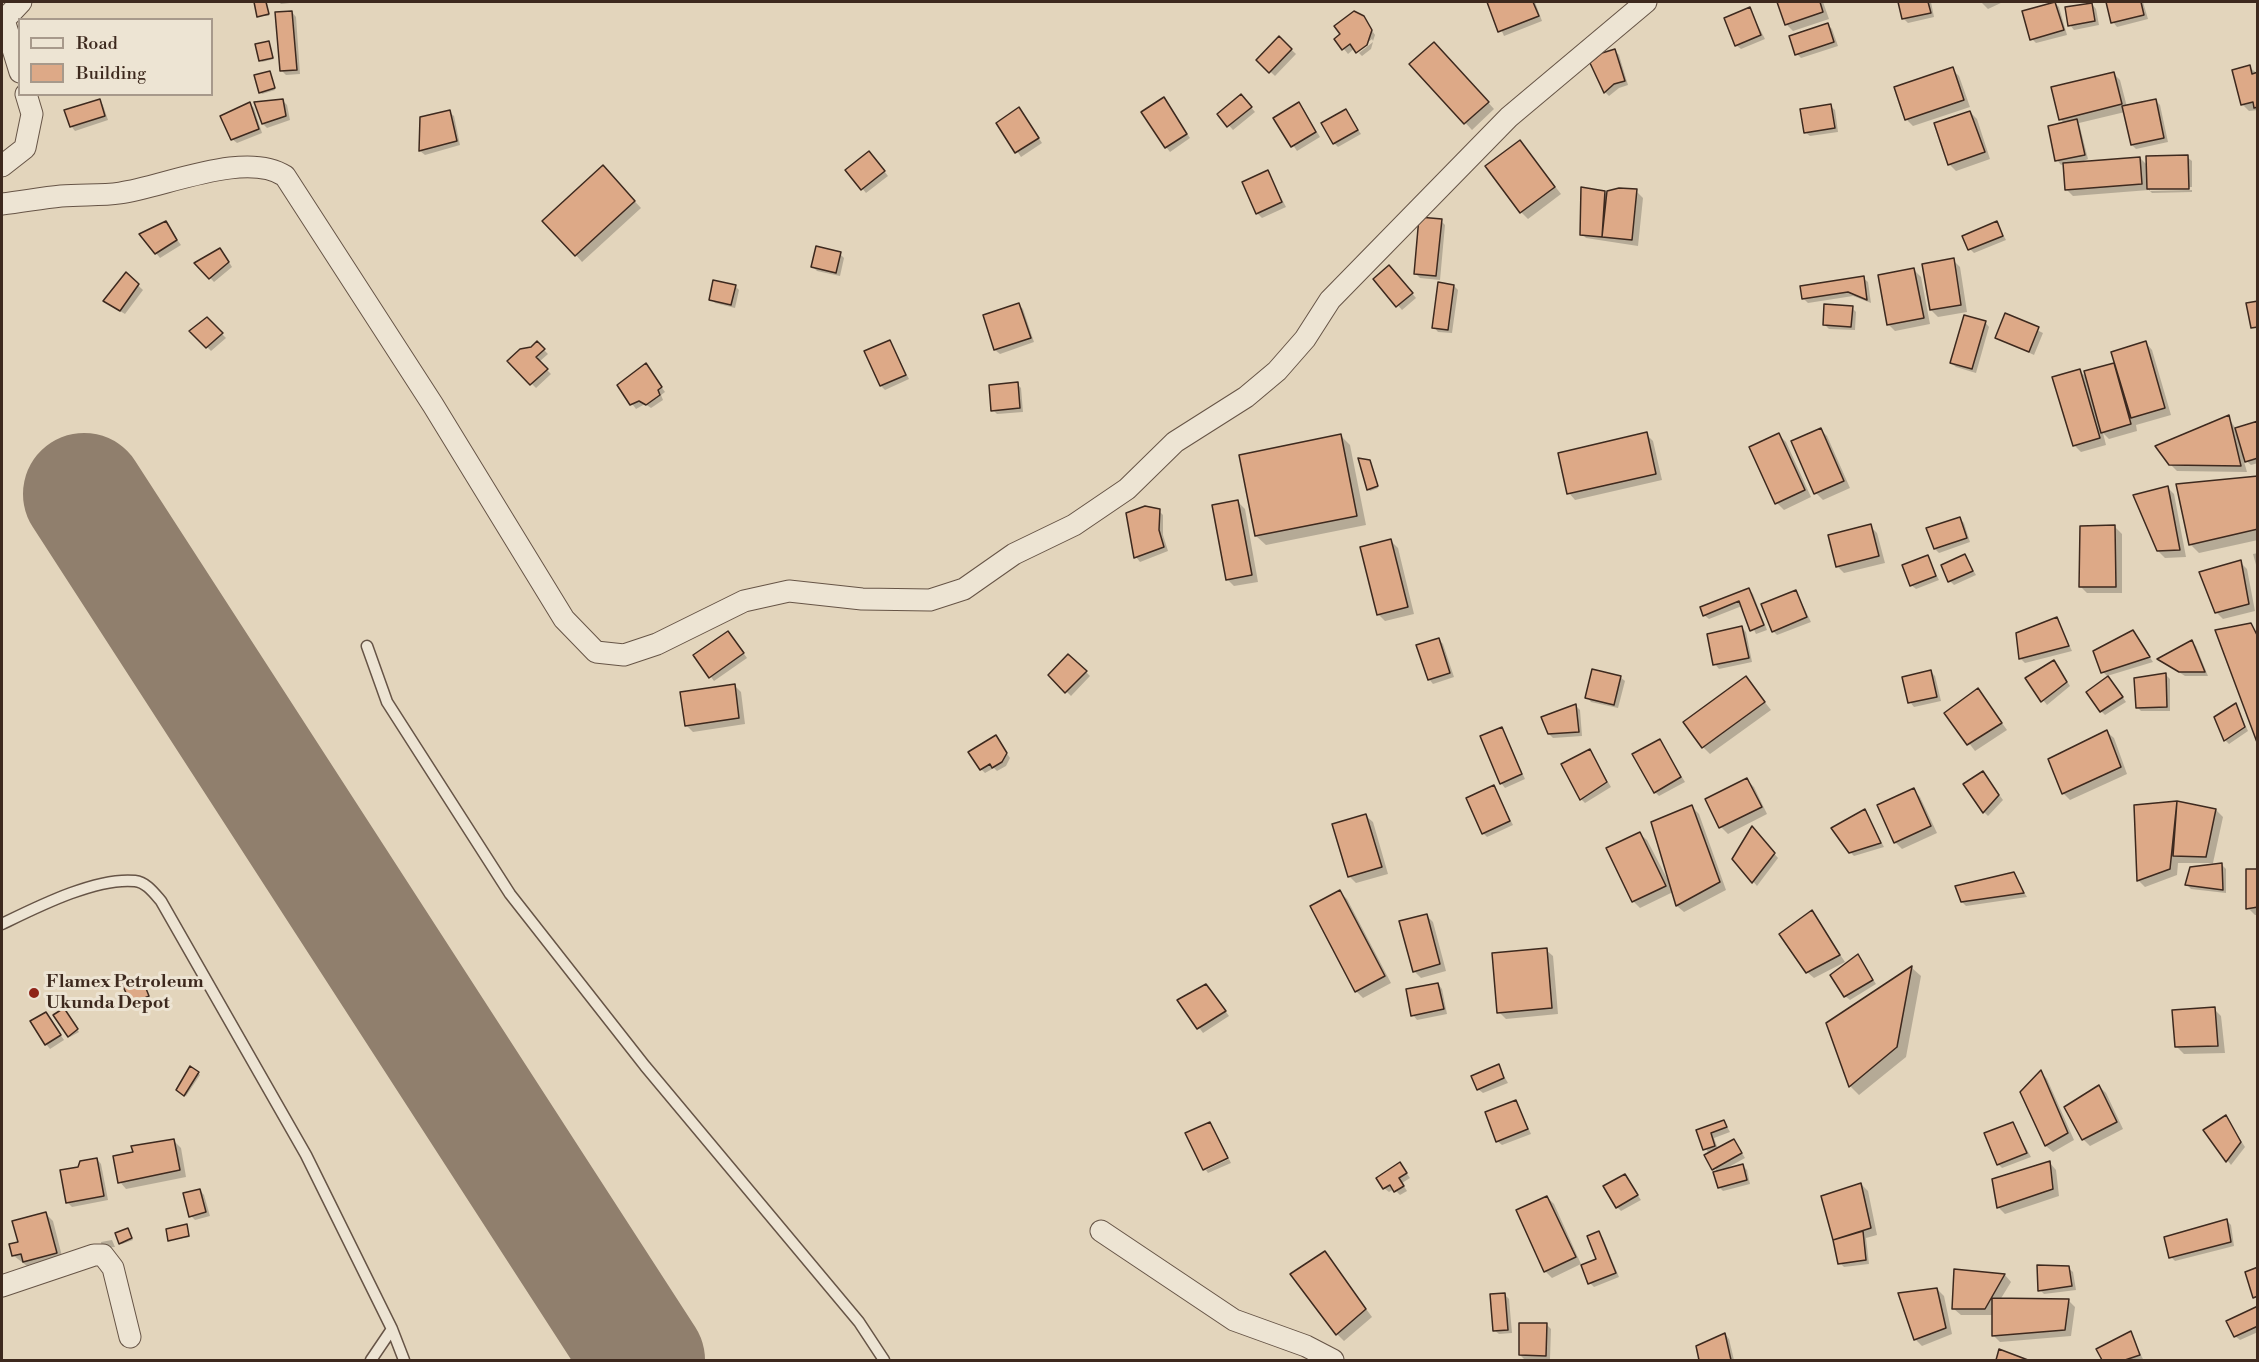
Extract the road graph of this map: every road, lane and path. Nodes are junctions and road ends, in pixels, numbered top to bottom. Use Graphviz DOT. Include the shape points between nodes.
graph roads {
  1 [pos="21,2"];
  2 [pos="1646,2"];
  3 [pos="18,66"];
  4 [pos="27,96"];
  5 [pos="2,166"];
  6 [pos="2,204"];
  7 [pos="367,646"];
  8 [pos="2,924"];
  9 [pos="1101,1231"];
  10 [pos="2,1286"];
  11 [pos="392,1329"];
  12 [pos="130,1337"];
  13 [pos="370,1360"];
  14 [pos="404,1360"];
  15 [pos="884,1360"];
  16 [pos="1334,1360"];
  1 -- 3 [label="street" via="4,20"];
  2 -- 6 [label="street" via="1509,117 1330,300 1278,371 1246,397 1175,442 1127,489 1074,525 1014,554 964,589 930,600 789,591 744,601 657,644 624,655 596,652 564,619 433,405 285,176 274,169 258,167 190,175 121,193"];
  4 -- 5 [label="street" via="32,114 25,148"];
  7 -- 15 [label="lane" via="387,702 510,894 645,1066 859,1322"];
  8 -- 11 [label="lane" via="102,883 137,881 150,889 161,901 306,1155"];
  9 -- 16 [label="street" via="1234,1320"];
  10 -- 12 [label="street" via="103,1255 113,1268"];
  11 -- 13 [label="lane"];
  11 -- 14 [label="lane"];
}
